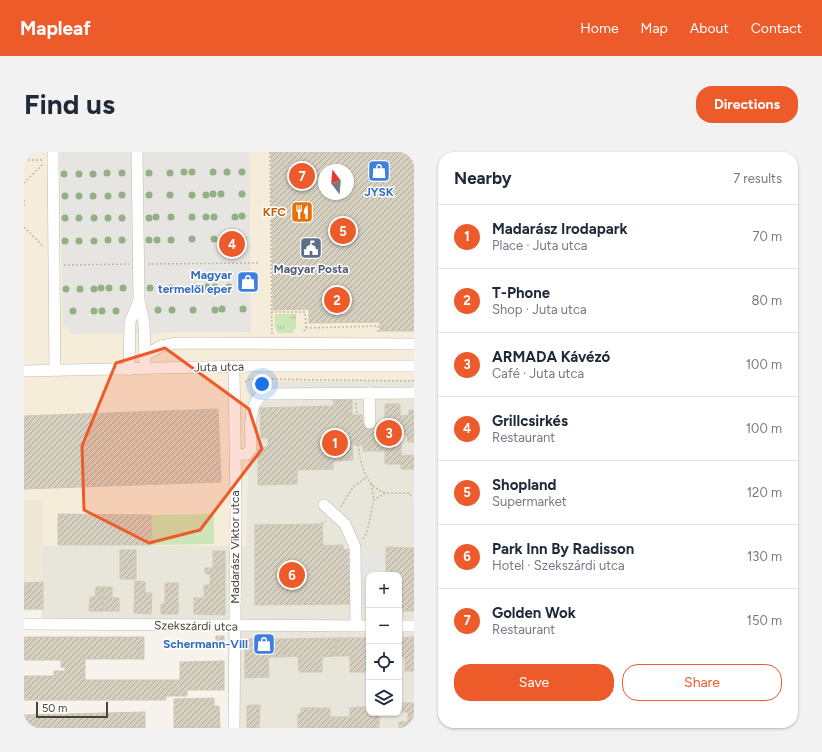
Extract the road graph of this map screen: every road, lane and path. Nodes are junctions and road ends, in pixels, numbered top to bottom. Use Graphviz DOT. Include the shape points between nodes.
graph roads {
  1 [pos="53,152"];
  2 [pos="137,152"];
  3 [pos="270,152"];
  4 [pos="24,160"];
  5 [pos="24,183"];
  6 [pos="24,200"];
  7 [pos="24,206"];
  8 [pos="24,227"];
  9 [pos="46,250"];
  10 [pos="258,263"];
  11 [pos="138,264"];
  12 [pos="54,265"];
  13 [pos="138,300"];
  14 [pos="271,312"];
  15 [pos="306,328"];
  16 [pos="385,334"];
  17 [pos="301,335"];
  18 [pos="272,336"];
  19 [pos="414,344"];
  20 [pos="144,356"];
  21 [pos="251,366"];
  22 [pos="414,366"];
  23 [pos="234,367"];
  24 [pos="145,369"];
  25 [pos="129,370"];
  26 [pos="24,371"];
  27 [pos="55,371"];
  28 [pos="252,379"];
  29 [pos="414,381"];
  30 [pos="243,383"];
  31 [pos="369,393"];
  32 [pos="414,393"];
  33 [pos="370,423"];
  34 [pos="358,445"];
  35 [pos="234,455"];
  36 [pos="368,477"];
  37 [pos="371,484"];
  38 [pos="385,493"];
  39 [pos="411,496"];
  40 [pos="374,500"];
  41 [pos="324,505"];
  42 [pos="336,513"];
  43 [pos="322,524"];
  44 [pos="355,547"];
  45 [pos="24,624"];
  46 [pos="234,626"];
  47 [pos="356,626"];
  48 [pos="366,626"];
  49 [pos="402,626"];
  50 [pos="414,626"];
  51 [pos="234,728"];
  1 -- 12 [label="street"];
  2 -- 11 [label="street"];
  3 -- 14 [label="path"];
  4 -- 5 [label="path" via="47,160"];
  6 -- 7 [label="path"];
  8 -- 9 [label="path"];
  10 -- 11 [label="path"];
  11 -- 12 [label="path"];
  11 -- 13 [label="street"];
  12 -- 27 [label="street"];
  13 -- 20 [label="street" via="144,324"];
  13 -- 25 [label="street" via="130,322"];
  14 -- 15 [label="path" via="305,312"];
  14 -- 18 [label="path"];
  15 -- 16 [label="path" via="378,326 378,334"];
  15 -- 17 [label="path"];
  19 -- 20 [label="street" via="166,344"];
  20 -- 24 [label="street"];
  21 -- 22 [label="street, Juta utca"];
  21 -- 23 [label="street, Juta utca"];
  21 -- 28 [label="path"];
  23 -- 24 [label="street, Juta utca"];
  23 -- 35 [label="street, Madarász Viktor utca"];
  24 -- 25 [label="street, Juta utca"];
  25 -- 27 [label="street, Juta utca"];
  26 -- 27 [label="street, Juta utca"];
  28 -- 29 [label="path"];
  28 -- 30 [label="path"];
  31 -- 32 [label="street"];
  31 -- 33 [label="street"];
  31 -- 35 [label="street" via="263,394 256,398 253,405 253,454"];
  34 -- 36 [label="path"];
  35 -- 46 [label="street, Madarász Viktor utca"];
  36 -- 37 [label="path"];
  36 -- 42 [label="path" via="353,486"];
  37 -- 38 [label="path"];
  37 -- 40 [label="path"];
  38 -- 39 [label="path" via="409,493"];
  38 -- 40 [label="path"];
  40 -- 44 [label="path" via="367,532"];
  41 -- 42 [label="street"];
  42 -- 43 [label="path"];
  42 -- 44 [label="street" via="345,524"];
  44 -- 47 [label="street"];
  45 -- 46 [label="street, Szekszárdi utca"];
  46 -- 47 [label="street, Szekszárdi utca"];
  46 -- 51 [label="street, Madarász Viktor utca"];
  47 -- 48 [label="street, Szekszárdi utca"];
  49 -- 50 [label="street"];
}
